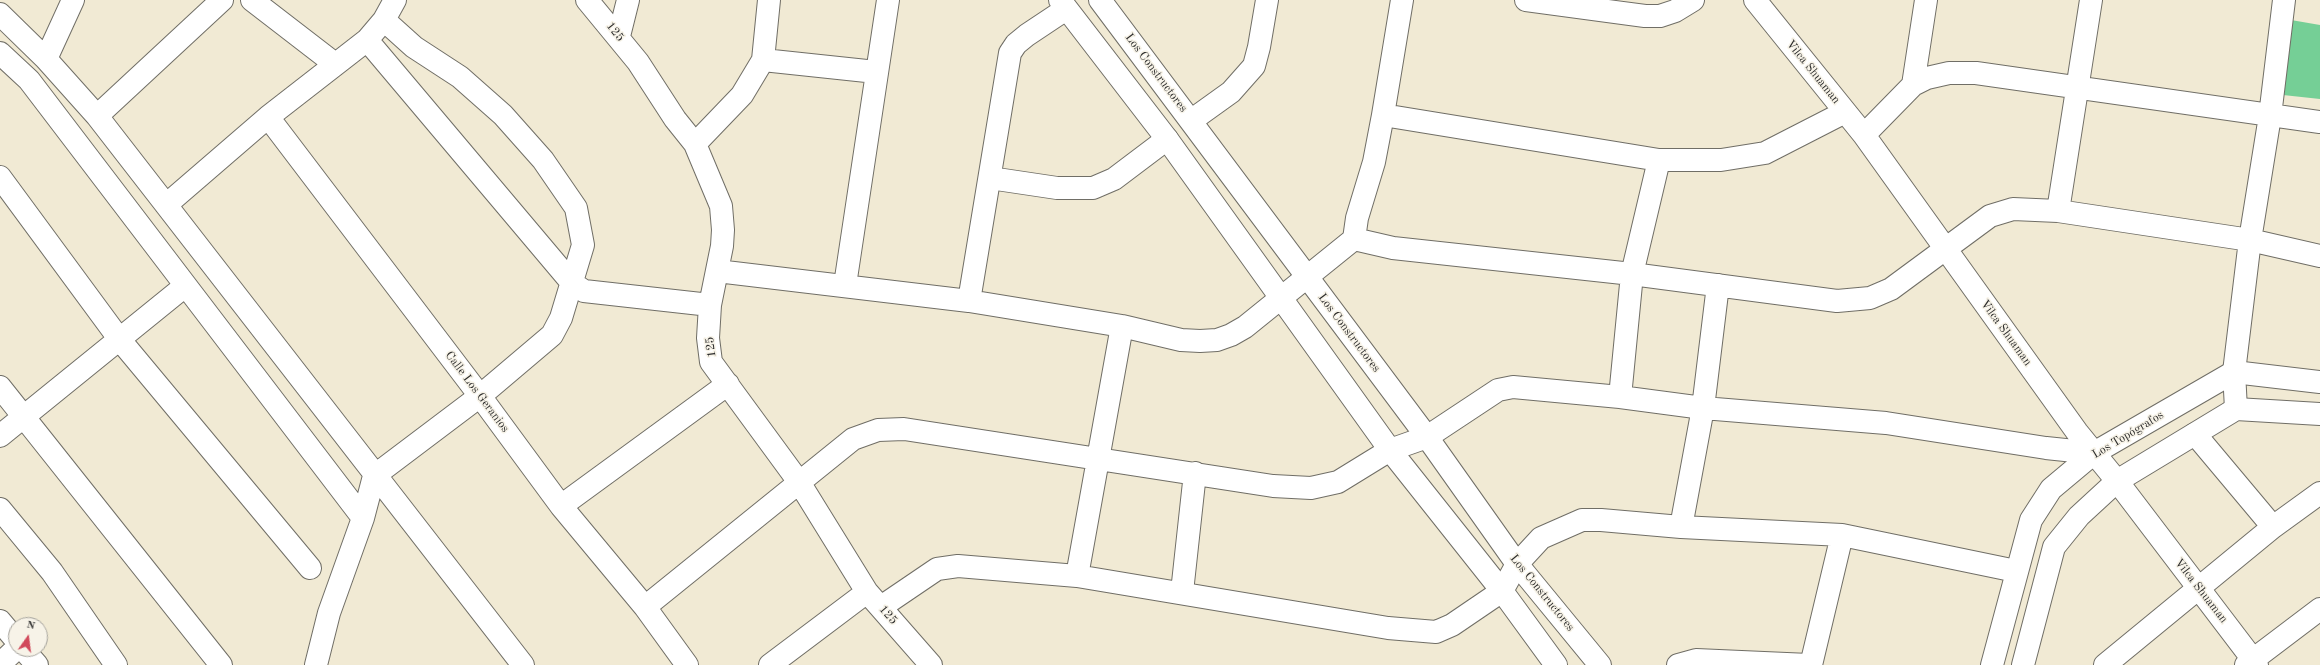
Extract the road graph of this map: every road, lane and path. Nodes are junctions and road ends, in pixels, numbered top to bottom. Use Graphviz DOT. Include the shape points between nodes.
graph roads {
  1 [pos="73,0"];
  2 [pos="222,0"];
  3 [pos="252,0"];
  4 [pos="395,0"];
  5 [pos="587,0"];
  6 [pos="628,0"];
  7 [pos="768,0"];
  8 [pos="888,0"];
  9 [pos="1100,0"];
  10 [pos="1267,0"];
  11 [pos="1402,0"];
  12 [pos="1693,0"];
  13 [pos="1755,0"];
  14 [pos="1926,0"];
  15 [pos="2091,0"];
  16 [pos="2284,0"];
  17 [pos="1537,1"];
  18 [pos="1063,4"];
  19 [pos="0,14"];
  20 [pos="384,20"];
  21 [pos="619,36"];
  22 [pos="367,40"];
  23 [pos="0,53"];
  24 [pos="46,59"];
  25 [pos="763,60"];
  26 [pos="335,64"];
  27 [pos="876,72"];
  28 [pos="1913,85"];
  29 [pos="2077,88"];
  30 [pos="1845,112"];
  31 [pos="1383,115"];
  32 [pos="97,116"];
  33 [pos="268,116"];
  34 [pos="2270,116"];
  35 [pos="1192,120"];
  36 [pos="2320,122"];
  37 [pos="1864,135"];
  38 [pos="1167,139"];
  39 [pos="695,144"];
  40 [pos="1658,160"];
  41 [pos="0,177"];
  42 [pos="990,178"];
  43 [pos="166,205"];
  44 [pos="2058,211"];
  45 [pos="1354,239"];
  46 [pos="2250,240"];
  47 [pos="1945,249"];
  48 [pos="2320,256"];
  49 [pos="717,272"];
  50 [pos="1632,274"];
  51 [pos="1307,277"];
  52 [pos="572,283"];
  53 [pos="846,285"];
  54 [pos="1718,285"];
  55 [pos="185,286"];
  56 [pos="1281,300"];
  57 [pos="969,301"];
  58 [pos="710,305"];
  59 [pos="1122,326"];
  60 [pos="120,340"];
  61 [pos="2234,372"];
  62 [pos="2320,382"];
  63 [pos="728,384"];
  64 [pos="0,387"];
  65 [pos="480,396"];
  66 [pos="1620,397"];
  67 [pos="1703,408"];
  68 [pos="2236,409"];
  69 [pos="2320,414"];
  70 [pos="23,416"];
  71 [pos="2195,434"];
  72 [pos="0,436"];
  73 [pos="1427,437"];
  74 [pos="1390,450"];
  75 [pos="2094,453"];
  76 [pos="1099,458"];
  77 [pos="1195,472"];
  78 [pos="374,476"];
  79 [pos="2117,481"];
  80 [pos="798,482"];
  81 [pos="2320,494"];
  82 [pos="561,506"];
  83 [pos="0,509"];
  84 [pos="363,518"];
  85 [pos="1681,527"];
  86 [pos="2273,527"];
  87 [pos="1842,535"];
  88 [pos="1517,564"];
  89 [pos="310,568"];
  90 [pos="2016,571"];
  91 [pos="1077,576"];
  92 [pos="2199,590"];
  93 [pos="1502,591"];
  94 [pos="1182,592"];
  95 [pos="874,599"];
  96 [pos="645,607"];
  97 [pos="2320,609"];
  98 [pos="0,621"];
  99 [pos="8,630"];
  100 [pos="8,656"];
  101 [pos="30,657"];
  102 [pos="314,663"];
  103 [pos="2252,663"];
  104 [pos="0,664"];
  105 [pos="1751,664"];
  106 [pos="37,665"];
  107 [pos="116,665"];
  108 [pos="222,665"];
  109 [pos="523,665"];
  110 [pos="687,665"];
  111 [pos="770,665"];
  112 [pos="931,665"];
  113 [pos="1556,665"];
  114 [pos="1600,665"];
  115 [pos="1678,665"];
  116 [pos="1810,665"];
  117 [pos="1992,665"];
  118 [pos="2023,665"];
  119 [pos="2105,665"];
  1 -- 24 [label="street"];
  2 -- 32 [label="street"];
  3 -- 26 [label="street"];
  4 -- 20 [label="street"];
  5 -- 21 [label="street, 125"];
  6 -- 21 [label="street"];
  7 -- 25 [label="street"];
  8 -- 27 [label="street"];
  9 -- 35 [label="street, Los Constructores"];
  10 -- 35 [label="street" via="1254,66 1230,92"];
  11 -- 31 [label="street"];
  12 -- 17 [label="street" via="1676,11 1652,16"];
  13 -- 30 [label="street, Vilca Shuaman"];
  14 -- 28 [label="street"];
  15 -- 29 [label="street"];
  16 -- 34 [label="street"];
  18 -- 38 [label="street"];
  18 -- 42 [label="street" via="1016,44 1010,53"];
  19 -- 24 [label="street"];
  20 -- 22 [label="street"];
  20 -- 52 [label="street" via="414,47 460,77 503,115 543,160 576,208 583,245"];
  21 -- 39 [label="street, 125"];
  22 -- 26 [label="street"];
  22 -- 52 [label="street"];
  23 -- 55 [label="street" via="29,80"];
  24 -- 32 [label="street"];
  25 -- 27 [label="street"];
  25 -- 39 [label="street" via="742,95"];
  26 -- 33 [label="street"];
  27 -- 53 [label="street"];
  28 -- 29 [label="street" via="1927,78 1949,73 1976,73"];
  28 -- 37 [label="street"];
  29 -- 34 [label="street"];
  29 -- 44 [label="street"];
  30 -- 37 [label="street, Vilca Shuaman"];
  30 -- 40 [label="street" via="1765,153 1721,160"];
  31 -- 40 [label="street"];
  31 -- 45 [label="street"];
  32 -- 43 [label="street"];
  33 -- 43 [label="street"];
  33 -- 65 [label="street, Calle Los Geranios"];
  34 -- 36 [label="street"];
  34 -- 46 [label="street"];
  35 -- 51 [label="street, Los Constructores"];
  37 -- 47 [label="street, Vilca Shuaman"];
  38 -- 42 [label="street" via="1114,179 1093,188 1057,188"];
  38 -- 56 [label="street"];
  39 -- 49 [label="street, 125" via="721,206 723,241"];
  40 -- 50 [label="street"];
  41 -- 60 [label="street"];
  42 -- 57 [label="street"];
  43 -- 78 [label="street"];
  44 -- 46 [label="street"];
  44 -- 47 [label="street" via="2013,209 1990,216"];
  45 -- 50 [label="street" via="1392,248"];
  45 -- 51 [label="street"];
  46 -- 48 [label="street"];
  46 -- 61 [label="street"];
  47 -- 54 [label="street" via="1891,289 1870,298 1853,301"];
  47 -- 75 [label="street, Vilca Shuaman"];
  49 -- 53 [label="street"];
  49 -- 58 [label="street, 125"];
  50 -- 54 [label="street"];
  50 -- 66 [label="street"];
  51 -- 56 [label="street"];
  51 -- 73 [label="street, Los Constructores"];
  52 -- 58 [label="street" via="584,291"];
  52 -- 65 [label="street" via="561,318 552,335"];
  53 -- 57 [label="street"];
  54 -- 67 [label="street"];
  55 -- 60 [label="street"];
  55 -- 84 [label="street"];
  56 -- 59 [label="street" via="1245,327 1217,340 1181,340"];
  56 -- 74 [label="street"];
  57 -- 59 [label="street"];
  58 -- 63 [label="street, 125" via="708,338 711,362"];
  59 -- 76 [label="street"];
  60 -- 70 [label="street"];
  60 -- 89 [label="street"];
  61 -- 62 [label="street"];
  61 -- 68 [label="street"];
  61 -- 75 [label="street, Los Topógrafos"];
  63 -- 80 [label="street, 125"];
  63 -- 82 [label="street"];
  64 -- 70 [label="street"];
  65 -- 78 [label="street"];
  65 -- 82 [label="street, Calle Los Geranios"];
  66 -- 67 [label="street"];
  66 -- 73 [label="street" via="1513,386 1498,390 1484,398"];
  67 -- 75 [label="street" via="1886,423"];
  67 -- 85 [label="street"];
  68 -- 69 [label="street"];
  68 -- 71 [label="street"];
  70 -- 72 [label="street"];
  70 -- 108 [label="street"];
  71 -- 79 [label="street"];
  71 -- 86 [label="street"];
  73 -- 74 [label="street"];
  73 -- 88 [label="street, Los Constructores"];
  74 -- 77 [label="street" via="1351,476 1326,487 1293,489"];
  74 -- 93 [label="street"];
  75 -- 79 [label="street, Vilca Shuaman"];
  75 -- 90 [label="street, Los Topógrafos" via="2052,489 2031,520"];
  76 -- 77 [label="street"];
  76 -- 80 [label="street" via="904,429 878,430 853,439"];
  76 -- 91 [label="street"];
  77 -- 94 [label="street"];
  78 -- 84 [label="street"];
  78 -- 109 [label="street"];
  79 -- 92 [label="street, Vilca Shuaman"];
  79 -- 118 [label="street" via="2079,516 2054,547"];
  80 -- 95 [label="street, 125"];
  80 -- 96 [label="street"];
  81 -- 86 [label="street"];
  82 -- 96 [label="street, Calle Los Geranios"];
  83 -- 107 [label="street" via="52,572"];
  84 -- 102 [label="street"];
  85 -- 87 [label="street"];
  85 -- 88 [label="street" via="1582,520 1541,538"];
  86 -- 92 [label="street"];
  87 -- 90 [label="street"];
  87 -- 116 [label="street"];
  88 -- 93 [label="street"];
  88 -- 114 [label="street, Los Constructores"];
  90 -- 117 [label="street, Los Topógrafos"];
  91 -- 94 [label="street"];
  91 -- 95 [label="street" via="958,566 937,570"];
  92 -- 103 [label="street, Vilca Shuaman"];
  92 -- 119 [label="street"];
  93 -- 94 [label="street" via="1452,625 1436,632 1388,628"];
  93 -- 113 [label="street"];
  95 -- 111 [label="street"];
  95 -- 112 [label="street, 125"];
  96 -- 110 [label="street, Calle Los Geranios"];
  97 -- 103 [label="street"];
  98 -- 99 [label="street"];
  100 -- 104 [label="street"];
  101 -- 106 [label="street"];
  105 -- 115 [label="street" via="1696,660"];
  105 -- 116 [label="street"];
}
